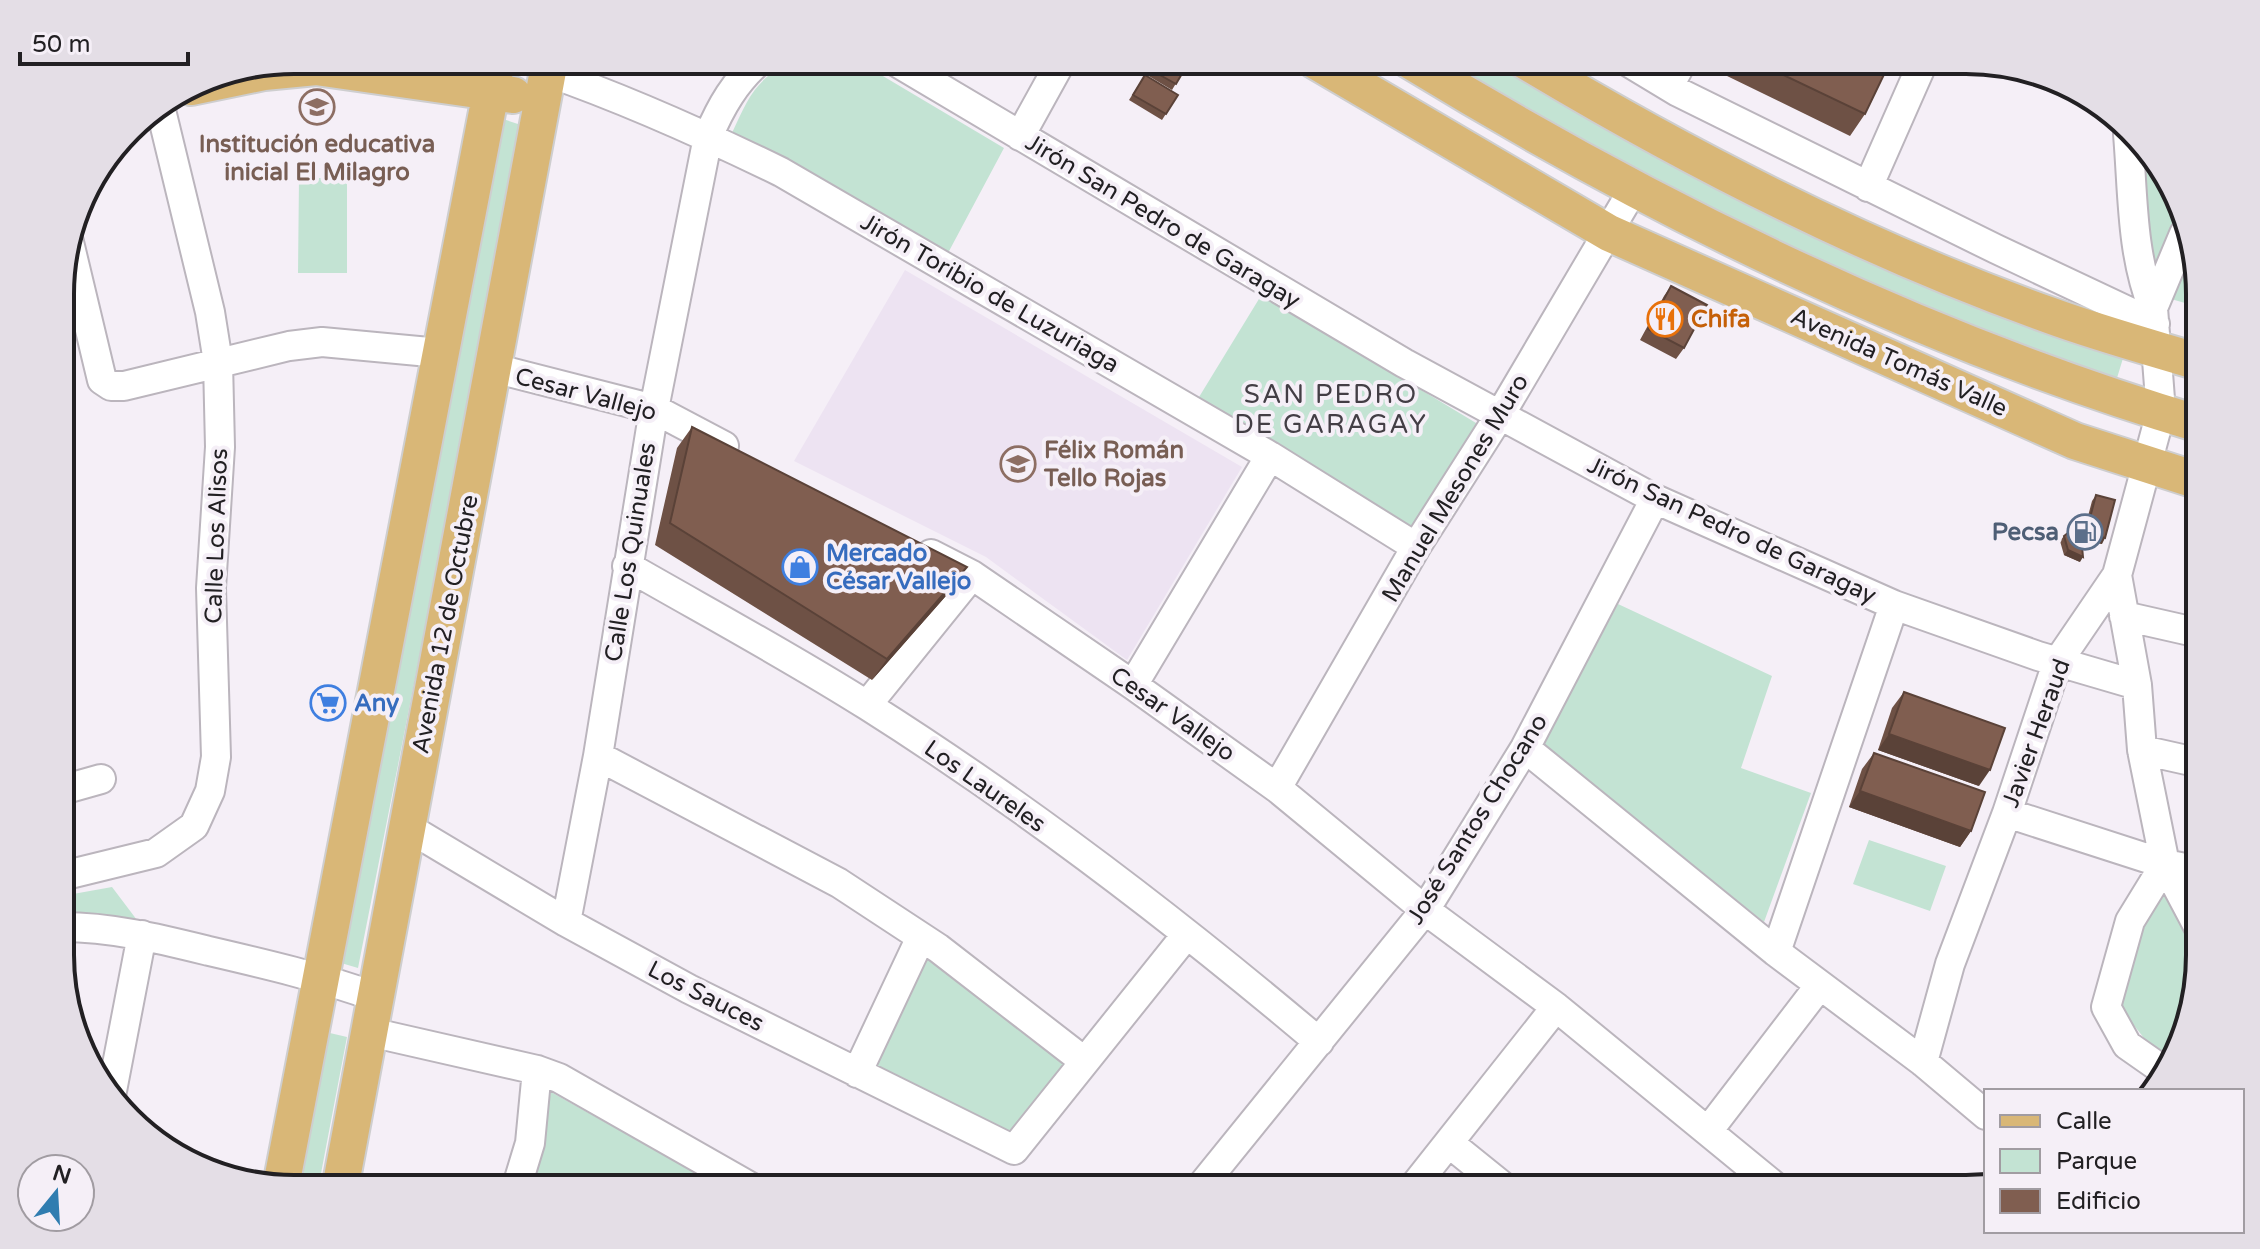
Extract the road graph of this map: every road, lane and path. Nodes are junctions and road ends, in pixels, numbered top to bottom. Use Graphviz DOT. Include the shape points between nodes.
graph roads {
  1 [pos="454,74"];
  2 [pos="744,74"];
  3 [pos="916,74"];
  4 [pos="1054,74"];
  5 [pos="1347,74"];
  6 [pos="1431,74"];
  7 [pos="1549,74"];
  8 [pos="1649,74"];
  9 [pos="1675,74"];
  10 [pos="1918,74"];
  11 [pos="494,76"];
  12 [pos="546,77"];
  13 [pos="1669,86"];
  14 [pos="163,118"];
  15 [pos="1020,136"];
  16 [pos="708,137"];
  17 [pos="2129,147"];
  18 [pos="1868,187"];
  19 [pos="1634,188"];
  20 [pos="1609,233"];
  21 [pos="2180,245"];
  22 [pos="75,269"];
  23 [pos="2155,327"];
  24 [pos="2186,352"];
  25 [pos="440,353"];
  26 [pos="218,362"];
  27 [pos="493,368"];
  28 [pos="654,409"];
  29 [pos="2161,412"];
  30 [pos="1500,415"];
  31 [pos="2186,420"];
  32 [pos="1270,456"];
  33 [pos="751,459"];
  34 [pos="2147,464"];
  35 [pos="2186,477"];
  36 [pos="1655,499"];
  37 [pos="903,539"];
  38 [pos="1416,547"];
  39 [pos="627,566"];
  40 [pos="972,575"];
  41 [pos="2117,575"];
  42 [pos="1894,605"];
  43 [pos="2124,616"];
  44 [pos="2186,630"];
  45 [pos="2057,663"];
  46 [pos="1133,685"];
  47 [pos="2137,685"];
  48 [pos="867,705"];
  49 [pos="1525,748"];
  50 [pos="2142,750"];
  51 [pos="598,756"];
  52 [pos="2186,760"];
  53 [pos="101,779"];
  54 [pos="74,787"];
  55 [pos="1277,788"];
  56 [pos="2007,813"];
  57 [pos="407,827"];
  58 [pos="2165,864"];
  59 [pos="2186,868"];
  60 [pos="74,873"];
  61 [pos="2186,904"];
  62 [pos="1425,910"];
  63 [pos="566,922"];
  64 [pos="74,927"];
  65 [pos="1187,934"];
  66 [pos="142,935"];
  67 [pos="921,937"];
  68 [pos="1776,952"];
  69 [pos="321,977"];
  70 [pos="1820,985"];
  71 [pos="376,997"];
  72 [pos="1556,1007"];
  73 [pos="370,1032"];
  74 [pos="1319,1042"];
  75 [pos="1084,1061"];
  76 [pos="1923,1062"];
  77 [pos="2156,1065"];
  78 [pos="537,1070"];
  79 [pos="857,1073"];
  80 [pos="114,1081"];
  81 [pos="1984,1113"];
  82 [pos="1708,1131"];
  83 [pos="1449,1143"];
  84 [pos="283,1174"];
  85 [pos="343,1175"];
  86 [pos="520,1175"];
  87 [pos="729,1175"];
  88 [pos="1210,1175"];
  89 [pos="1423,1175"];
  90 [pos="1489,1175"];
  91 [pos="1761,1175"];
  1 -- 11 [label="main road"];
  2 -- 16 [label="street"];
  3 -- 15 [label="street, Jirón San Pedro de Garagay"];
  4 -- 15 [label="street"];
  5 -- 20 [label="main road, Avenida Tomás Valle"];
  6 -- 19 [label="main road, Avenida Tomás Valle"];
  7 -- 23 [label="main road" via="1796,208 1946,275 2033,309"];
  8 -- 13 [label="street"];
  9 -- 13 [label="street"];
  10 -- 18 [label="street"];
  11 -- 12 [label="main road"];
  11 -- 25 [label="main road"];
  12 -- 16 [label="street, Jirón Toribio de Luzuriaga" via="589,86"];
  12 -- 27 [label="main road, Avenida 12 de Octubre"];
  13 -- 18 [label="street"];
  14 -- 26 [label="street, Calle Los Alisos"];
  15 -- 30 [label="street, Jirón San Pedro de Garagay"];
  16 -- 28 [label="street, Calle Los Quinuales"];
  16 -- 32 [label="street, Jirón Toribio de Luzuriaga" via="781,172"];
  17 -- 23 [label="street" via="2139,260"];
  18 -- 23 [label="street"];
  19 -- 20 [label="street, Manuel Mesones Muro"];
  19 -- 29 [label="main road, Avenida Tomás Valle" via="1935,329"];
  20 -- 30 [label="street, Manuel Mesones Muro"];
  20 -- 34 [label="main road, Avenida Tomás Valle" via="2075,441"];
  21 -- 23 [label="street"];
  22 -- 26 [label="street" via="102,380 111,386"];
  23 -- 24 [label="main road"];
  23 -- 29 [label="street, Javier Heraud"];
  25 -- 26 [label="street" via="322,342"];
  25 -- 69 [label="main road"];
  26 -- 60 [label="street, Calle Los Alisos" via="220,447 211,588 216,757 210,791 194,826 156,853"];
  27 -- 28 [label="street, Cesar Vallejo"];
  27 -- 57 [label="main road, Avenida 12 de Octubre"];
  28 -- 33 [label="street, Cesar Vallejo"];
  28 -- 39 [label="street, Calle Los Quinuales"];
  29 -- 31 [label="main road, Avenida Tomás Valle"];
  29 -- 34 [label="street, Javier Heraud"];
  30 -- 36 [label="street, Jirón San Pedro de Garagay"];
  30 -- 38 [label="street, Manuel Mesones Muro"];
  32 -- 38 [label="street, Jirón Toribio de Luzuriaga"];
  32 -- 46 [label="street"];
  34 -- 35 [label="main road, Avenida Tomás Valle"];
  34 -- 41 [label="street, Javier Heraud"];
  36 -- 42 [label="street, Jirón San Pedro de Garagay"];
  36 -- 49 [label="street, José Santos Chocano"];
  37 -- 40 [label="street, Cesar Vallejo"];
  38 -- 55 [label="street, Manuel Mesones Muro"];
  39 -- 48 [label="street, Los Laureles"];
  39 -- 51 [label="street, Calle Los Quinuales"];
  40 -- 46 [label="street, Cesar Vallejo"];
  40 -- 48 [label="street"];
  41 -- 43 [label="street"];
  41 -- 45 [label="street, Javier Heraud"];
  42 -- 45 [label="street, Jirón San Pedro de Garagay"];
  42 -- 68 [label="street"];
  43 -- 44 [label="street"];
  43 -- 47 [label="street"];
  45 -- 47 [label="street, Jirón San Pedro de Garagay"];
  45 -- 56 [label="street, Javier Heraud"];
  46 -- 55 [label="street, Cesar Vallejo"];
  47 -- 50 [label="street"];
  48 -- 65 [label="street, Los Laureles" via="1028,813"];
  49 -- 62 [label="street, José Santos Chocano"];
  49 -- 68 [label="street"];
  50 -- 52 [label="street"];
  50 -- 58 [label="street"];
  51 -- 63 [label="street, Calle Los Quinuales"];
  51 -- 67 [label="street" via="839,883"];
  53 -- 54 [label="street"];
  55 -- 62 [label="street, Cesar Vallejo"];
  56 -- 58 [label="street"];
  56 -- 76 [label="street, Javier Heraud" via="1950,964"];
  57 -- 63 [label="street, Los Sauces"];
  57 -- 71 [label="main road, Avenida 12 de Octubre"];
  58 -- 59 [label="street"];
  58 -- 61 [label="street"];
  58 -- 77 [label="street" via="2130,921 2106,1007 2127,1045"];
  62 -- 72 [label="street, Cesar Vallejo"];
  62 -- 74 [label="street, José Santos Chocano"];
  63 -- 79 [label="street, Los Sauces"];
  64 -- 66 [label="street"];
  65 -- 74 [label="street, Los Laureles"];
  65 -- 75 [label="street"];
  66 -- 69 [label="street"];
  66 -- 80 [label="street"];
  67 -- 75 [label="street"];
  67 -- 79 [label="street"];
  68 -- 70 [label="street"];
  69 -- 71 [label="street"];
  69 -- 84 [label="main road"];
  70 -- 76 [label="street"];
  70 -- 82 [label="street"];
  71 -- 73 [label="main road, Avenida 12 de Octubre"];
  72 -- 82 [label="street, Cesar Vallejo"];
  72 -- 83 [label="street"];
  73 -- 78 [label="street"];
  73 -- 85 [label="main road, Avenida 12 de Octubre"];
  74 -- 88 [label="street, José Santos Chocano"];
  75 -- 79 [label="street, Los Sauces" via="1014,1150"];
  76 -- 81 [label="street"];
  78 -- 86 [label="street" via="530,1143"];
  78 -- 87 [label="street"];
  82 -- 91 [label="street, Cesar Vallejo"];
  83 -- 89 [label="street"];
  83 -- 90 [label="street"];
}
